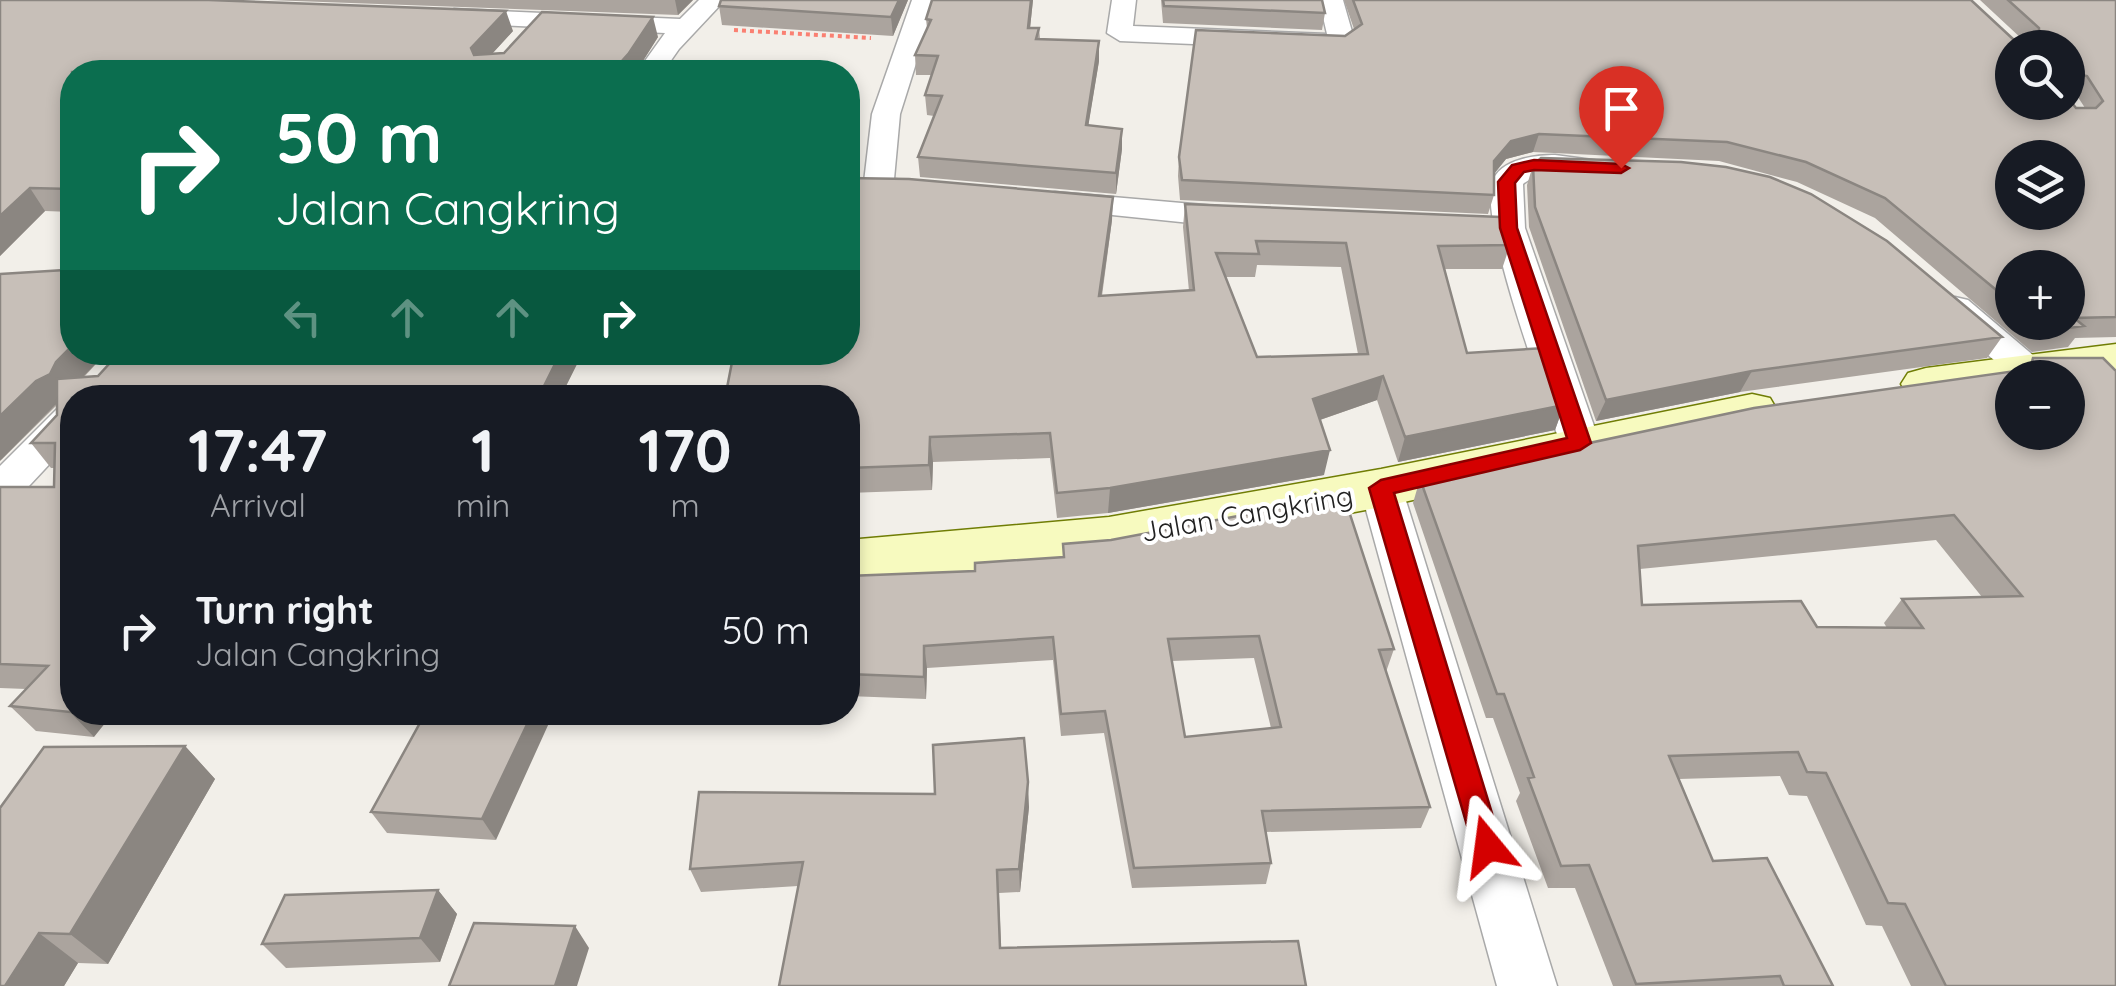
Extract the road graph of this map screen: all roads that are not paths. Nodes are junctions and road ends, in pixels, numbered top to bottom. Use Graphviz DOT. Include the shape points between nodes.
graph roads {
  1 [pos="714,0"];
  2 [pos="924,0"];
  3 [pos="1124,0"];
  4 [pos="1331,0"];
  5 [pos="427,15"];
  6 [pos="543,19"];
  7 [pos="688,27"];
  8 [pos="519,46"];
  9 [pos="658,60"];
  10 [pos="1626,169"];
  11 [pos="959,194"];
  12 [pos="1029,198"];
  13 [pos="1276,219"];
  14 [pos="1470,226"];
  15 [pos="1509,228"];
  16 [pos="1936,292"];
  17 [pos="2015,360"];
  18 [pos="1995,374"];
  19 [pos="1874,392"];
  20 [pos="1798,403"];
  21 [pos="60,430"];
  22 [pos="1580,443"];
  23 [pos="1381,488"];
  24 [pos="60,490"];
  25 [pos="0,492"];
  26 [pos="860,559"];
  27 [pos="1527,986"];
  1 -- 7 [label="street"];
  2 -- 11 [label="street" via="877,158 879,182"];
  3 -- 4 [label="street" via="1120,33 1342,42"];
  5 -- 6 [label="street"];
  6 -- 7 [label="street"];
  6 -- 8 [label="street"];
  7 -- 9 [label="street"];
  10 -- 15 [label="street" via="1518,169 1507,182"];
  12 -- 13 [label="street"];
  14 -- 15 [label="street"];
  15 -- 22 [label="street"];
  16 -- 17 [label="street"];
  18 -- 19 [label="street"];
  20 -- 22 [label="street, Jalan Cangkring"];
  21 -- 25 [label="street"];
  22 -- 23 [label="street, Jalan Cangkring"];
  23 -- 26 [label="street, Jalan Cangkring" via="1108,538"];
  23 -- 27 [label="street"];
  24 -- 25 [label="street"];
}
